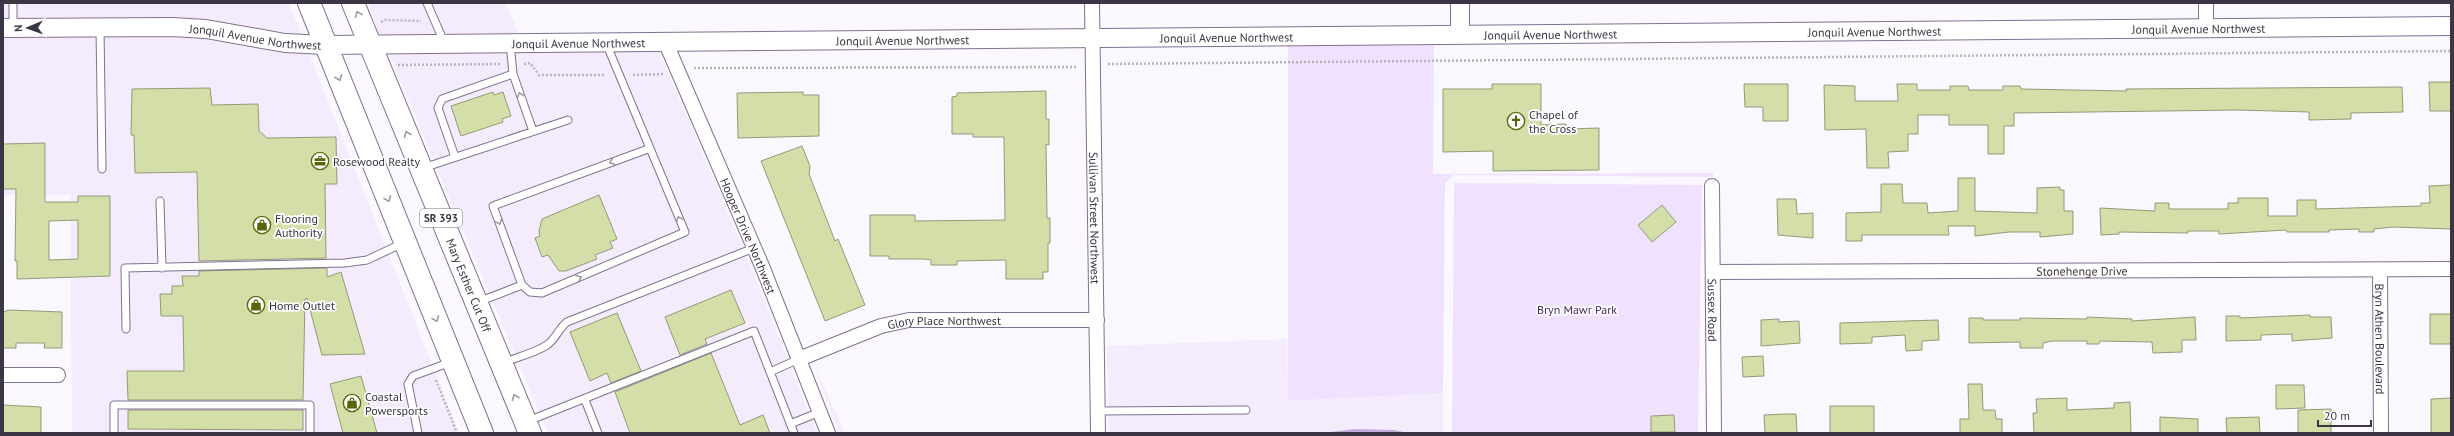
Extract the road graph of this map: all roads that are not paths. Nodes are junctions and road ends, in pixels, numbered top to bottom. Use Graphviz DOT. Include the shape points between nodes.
graph roads {
  1 [pos="13,3"];
  2 [pos="309,3"];
  3 [pos="353,3"];
  4 [pos="426,3"];
  5 [pos="1092,3"];
  6 [pos="1460,3"];
  7 [pos="2206,3"];
  8 [pos="2451,26"];
  9 [pos="100,27"];
  10 [pos="8,28"];
  11 [pos="2206,28"];
  12 [pos="1460,33"];
  13 [pos="1092,37"];
  14 [pos="665,40"];
  15 [pos="605,41"];
  16 [pos="444,42"];
  17 [pos="510,42"];
  18 [pos="370,44"];
  19 [pos="326,45"];
  20 [pos="513,74"];
  21 [pos="568,120"];
  22 [pos="533,131"];
  23 [pos="648,149"];
  24 [pos="455,157"];
  25 [pos="102,169"];
  26 [pos="421,169"];
  27 [pos="1712,186"];
  28 [pos="160,201"];
  29 [pos="405,242"];
  30 [pos="754,248"];
  31 [pos="162,268"];
  32 [pos="2380,270"];
  33 [pos="2451,270"];
  34 [pos="1713,272"];
  35 [pos="522,285"];
  36 [pos="476,302"];
  37 [pos="1097,320"];
  38 [pos="126,329"];
  39 [pos="799,359"];
  40 [pos="453,361"];
  41 [pos="501,364"];
  42 [pos="770,372"];
  43 [pos="3,375"];
  44 [pos="58,375"];
  45 [pos="585,400"];
  46 [pos="1246,410"];
  47 [pos="1098,411"];
  48 [pos="820,412"];
  49 [pos="790,424"];
  50 [pos="528,428"];
  51 [pos="114,433"];
  52 [pos="310,433"];
  53 [pos="418,433"];
  54 [pos="482,433"];
  55 [pos="598,433"];
  56 [pos="794,433"];
  57 [pos="828,433"];
  58 [pos="1098,433"];
  59 [pos="1714,433"];
  60 [pos="2381,433"];
  1 -- 10 [label="lane"];
  2 -- 19 [label="main road"];
  18 -- 3 [label="main road, Mary Esther Cut Off / SR 393, one-way"];
  4 -- 16 [label="lane"];
  5 -- 13 [label="street, Sullivan Street Northwest"];
  6 -- 12 [label="street"];
  7 -- 11 [label="street"];
  8 -- 11 [label="street, Jonquil Avenue Northwest"];
  9 -- 10 [label="street, Jonquil Avenue Northwest"];
  9 -- 19 [label="street, Jonquil Avenue Northwest" via="172,27 285,43"];
  9 -- 25 [label="lane"];
  11 -- 12 [label="street, Jonquil Avenue Northwest"];
  12 -- 13 [label="street, Jonquil Avenue Northwest"];
  13 -- 14 [label="street, Jonquil Avenue Northwest"];
  13 -- 37 [label="street, Sullivan Street Northwest"];
  14 -- 15 [label="street, Jonquil Avenue Northwest"];
  14 -- 30 [label="street, Hooper Drive Northwest"];
  15 -- 17 [label="street, Jonquil Avenue Northwest"];
  15 -- 23 [label="lane"];
  16 -- 17 [label="street, Jonquil Avenue Northwest"];
  16 -- 18 [label="street, Jonquil Avenue Northwest"];
  17 -- 20 [label="lane"];
  18 -- 19 [label="street, Jonquil Avenue Northwest"];
  26 -- 18 [label="main road, Mary Esther Cut Off / SR 393, one-way"];
  19 -- 29 [label="main road, one-way"];
  22 -- 20 [label="lane, one-way"];
  20 -- 24 [label="lane" via="442,99 439,103 438,108"];
  21 -- 22 [label="lane"];
  22 -- 24 [label="lane"];
  23 -- 35 [label="lane, one-way" via="493,206"];
  35 -- 23 [label="lane, one-way" via="530,292 542,293 685,232"];
  24 -- 26 [label="lane"];
  26 -- 36 [label="main road, Mary Esther Cut Off / SR 393"];
  27 -- 34 [label="street, Sussex Road"];
  28 -- 31 [label="lane"];
  29 -- 31 [label="lane" via="367,260 345,263"];
  29 -- 40 [label="main road, one-way"];
  30 -- 39 [label="street, Hooper Drive Northwest"];
  30 -- 41 [label="lane" via="567,322 546,346"];
  31 -- 38 [label="lane" via="125,268"];
  32 -- 33 [label="street, Stonehenge Drive"];
  32 -- 34 [label="street, Stonehenge Drive"];
  32 -- 60 [label="street, Bryn Athen Boulevard"];
  34 -- 59 [label="street, Sussex Road"];
  35 -- 36 [label="lane"];
  36 -- 41 [label="main road, Mary Esther Cut Off / SR 393"];
  37 -- 39 [label="street, Glory Place Northwest" via="909,320 881,326"];
  37 -- 47 [label="street, Sullivan Street Northwest"];
  39 -- 42 [label="lane"];
  39 -- 48 [label="street, Hooper Drive Northwest"];
  40 -- 53 [label="lane" via="413,376 408,384"];
  40 -- 54 [label="main road"];
  50 -- 41 [label="main road, Mary Esther Cut Off / SR 393, one-way"];
  42 -- 45 [label="lane" via="754,331"];
  42 -- 49 [label="lane"];
  43 -- 44 [label="street"];
  45 -- 50 [label="lane"];
  45 -- 55 [label="lane"];
  46 -- 47 [label="lane"];
  47 -- 58 [label="street, Sullivan Street Northwest"];
  48 -- 49 [label="lane"];
  48 -- 57 [label="street, Hooper Drive Northwest"];
  49 -- 56 [label="lane"];
  51 -- 52 [label="lane" via="114,405 310,405"];
}
